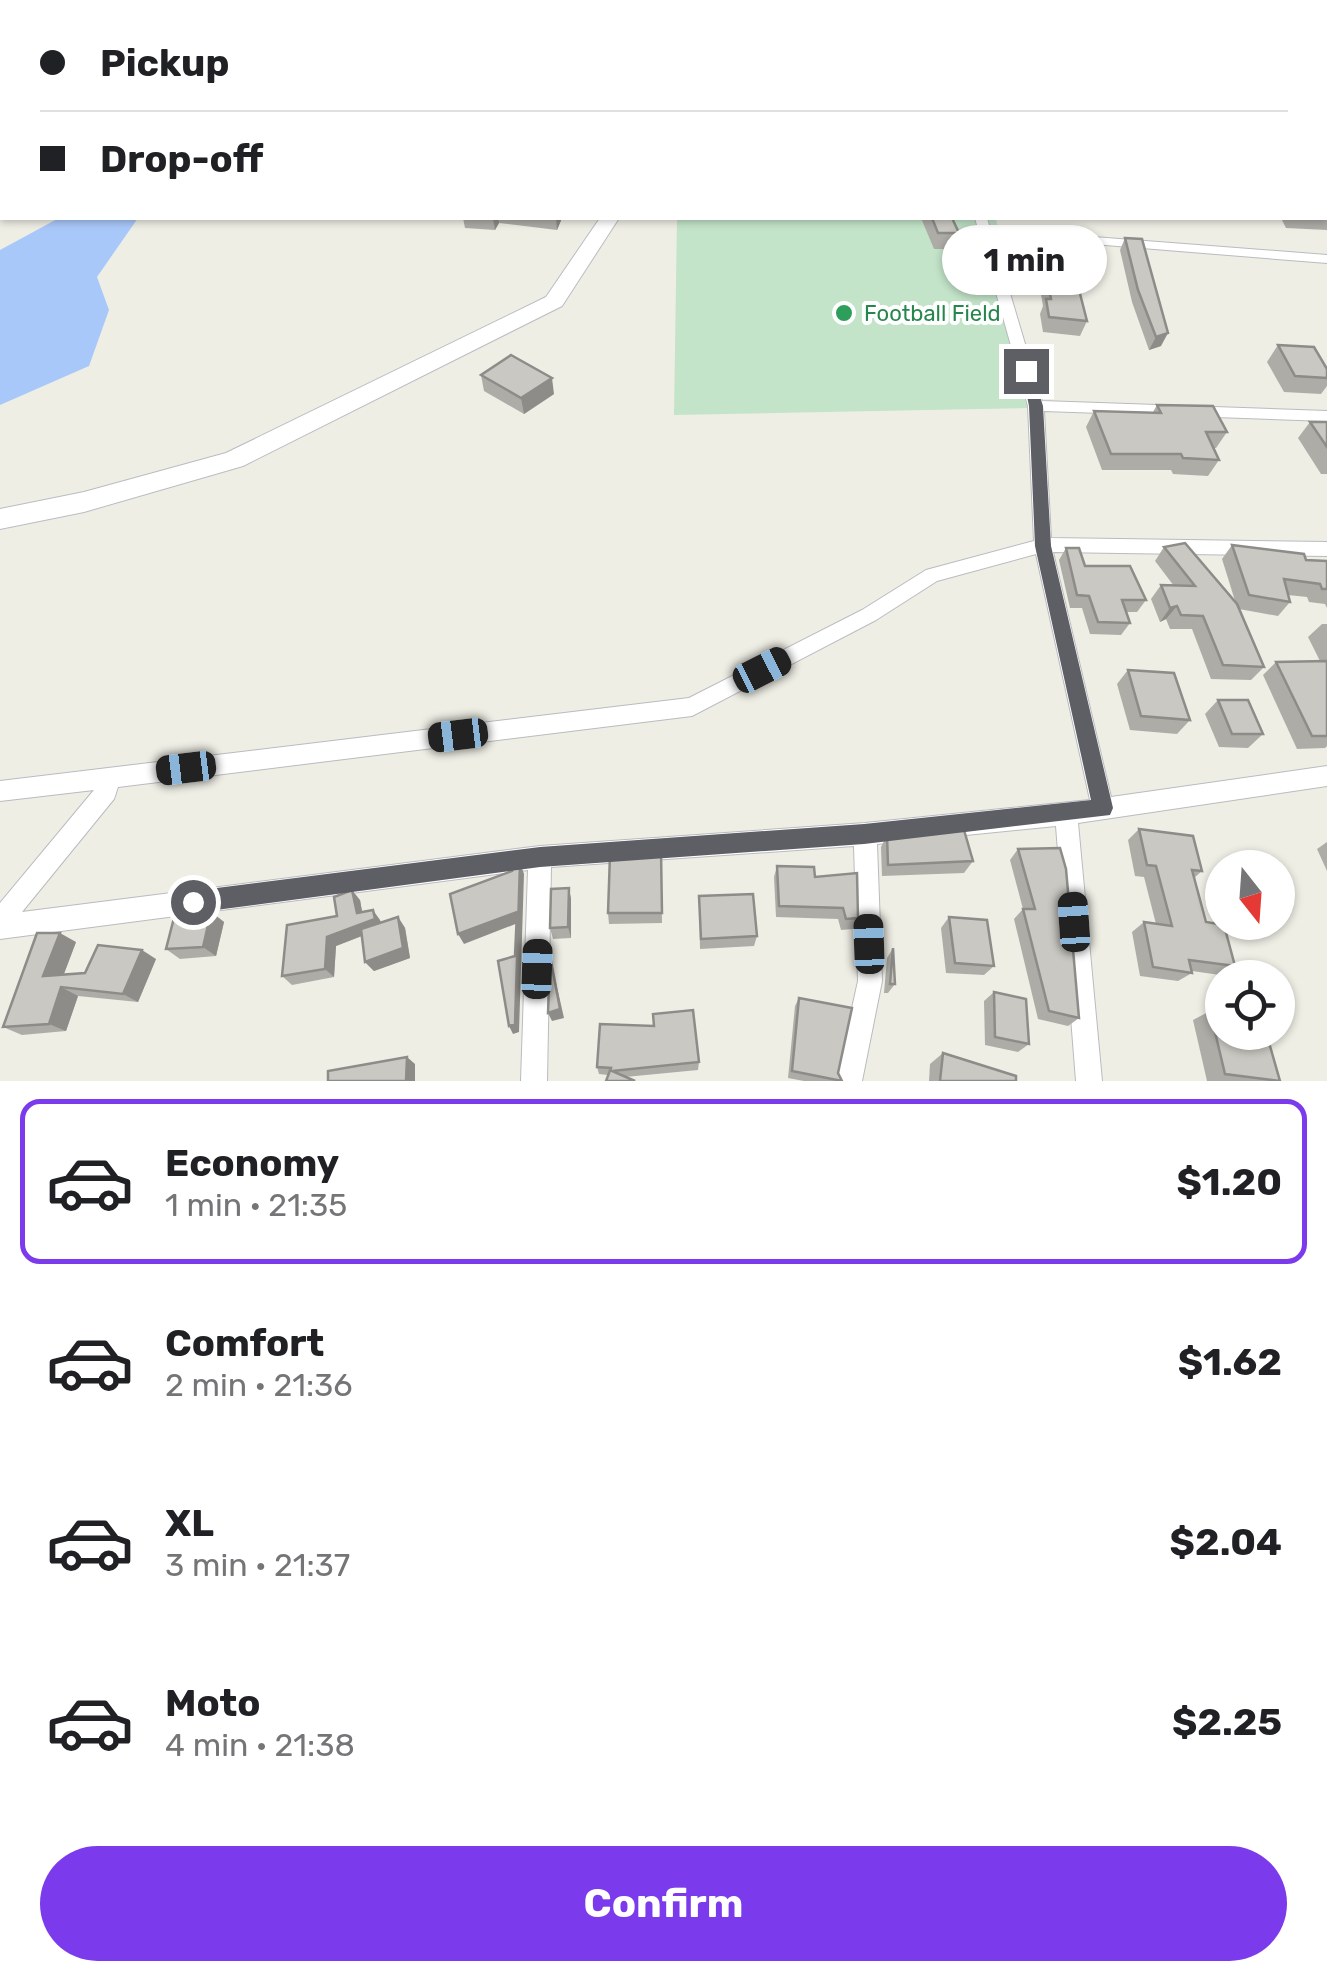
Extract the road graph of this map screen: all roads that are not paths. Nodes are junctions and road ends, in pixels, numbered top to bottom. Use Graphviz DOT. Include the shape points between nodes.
graph roads {
  1 [pos="608,220"];
  2 [pos="983,225"];
  3 [pos="1327,258"];
  4 [pos="1036,406"];
  5 [pos="1327,416"];
  6 [pos="0,519"];
  7 [pos="1043,546"];
  8 [pos="1327,549"];
  9 [pos="1327,776"];
  10 [pos="108,778"];
  11 [pos="0,791"];
  12 [pos="1103,808"];
  13 [pos="1066,814"];
  14 [pos="864,834"];
  15 [pos="540,857"];
  16 [pos="0,924"];
  17 [pos="534,1081"];
  18 [pos="850,1081"];
  19 [pos="1089,1081"];
  1 -- 6 [label="main road" via="554,301 252,452 84,502"];
  2 -- 3 [label="street"];
  2 -- 4 [label="street"];
  4 -- 5 [label="street"];
  4 -- 7 [label="street"];
  7 -- 8 [label="street"];
  7 -- 10 [label="street" via="932,575 692,706"];
  7 -- 12 [label="street"];
  9 -- 12 [label="street"];
  10 -- 11 [label="street"];
  10 -- 16 [label="street" via="106,792"];
  12 -- 13 [label="street"];
  13 -- 14 [label="street"];
  13 -- 19 [label="street"];
  14 -- 15 [label="street"];
  14 -- 18 [label="street" via="870,981"];
  15 -- 16 [label="street"];
  15 -- 17 [label="street"];
}
